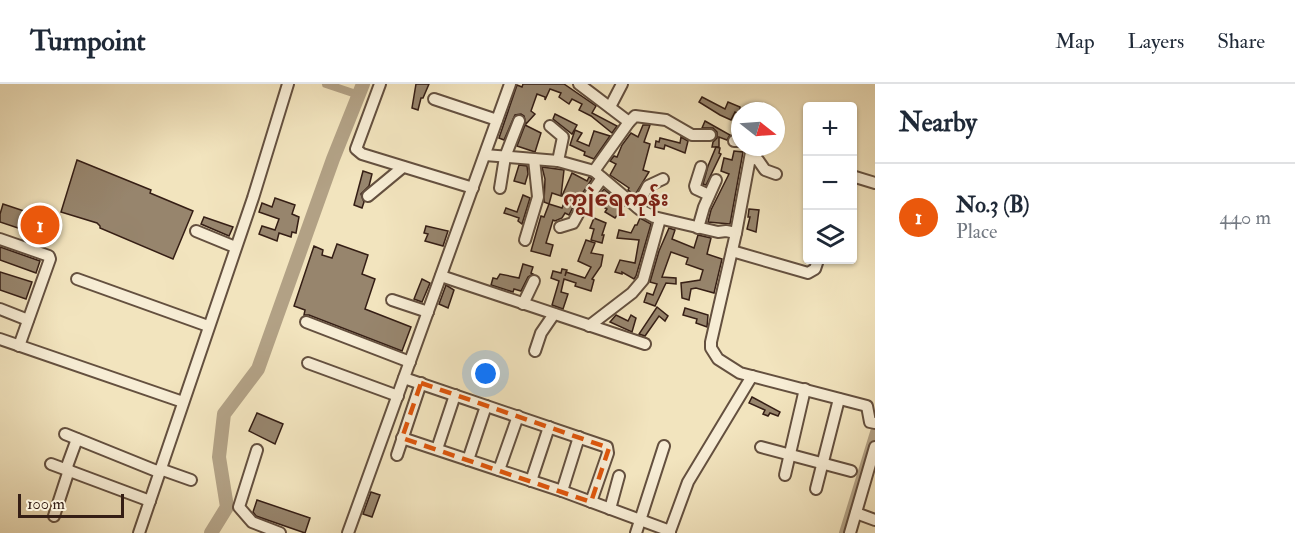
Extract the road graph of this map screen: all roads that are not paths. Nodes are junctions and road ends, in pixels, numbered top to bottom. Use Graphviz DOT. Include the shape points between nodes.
graph roads {
  1 [pos="288,84"];
  2 [pos="380,84"];
  3 [pos="510,84"];
  4 [pos="622,84"];
  5 [pos="586,86"];
  6 [pos="434,99"];
  7 [pos="610,107"];
  8 [pos="497,120"];
  9 [pos="519,121"];
  10 [pos="629,122"];
  11 [pos="550,126"];
  12 [pos="710,135"];
  13 [pos="485,154"];
  14 [pos="751,156"];
  15 [pos="755,156"];
  16 [pos="505,157"];
  17 [pos="534,159"];
  18 [pos="558,160"];
  19 [pos="701,166"];
  20 [pos="403,167"];
  21 [pos="598,174"];
  22 [pos="776,174"];
  23 [pos="857,178"];
  24 [pos="663,179"];
  25 [pos="716,180"];
  26 [pos="875,183"];
  27 [pos="473,188"];
  28 [pos="500,188"];
  29 [pos="709,195"];
  30 [pos="368,196"];
  31 [pos="637,207"];
  32 [pos="660,219"];
  33 [pos="560,227"];
  34 [pos="698,228"];
  35 [pos="196,231"];
  36 [pos="735,233"];
  37 [pos="0,239"];
  38 [pos="525,240"];
  39 [pos="235,247"];
  40 [pos="732,251"];
  41 [pos="817,264"];
  42 [pos="441,276"];
  43 [pos="77,279"];
  44 [pos="534,281"];
  45 [pos="392,300"];
  46 [pos="523,304"];
  47 [pos="0,309"];
  48 [pos="428,312"];
  49 [pos="554,314"];
  50 [pos="28,320"];
  51 [pos="306,322"];
  52 [pos="208,326"];
  53 [pos="589,326"];
  54 [pos="0,339"];
  55 [pos="645,344"];
  56 [pos="19,345"];
  57 [pos="536,351"];
  58 [pos="410,362"];
  59 [pos="308,363"];
  60 [pos="752,376"];
  61 [pos="404,378"];
  62 [pos="421,383"];
  63 [pos="805,389"];
  64 [pos="455,395"];
  65 [pos="398,396"];
  66 [pos="839,399"];
  67 [pos="183,402"];
  68 [pos="486,406"];
  69 [pos="518,416"];
  70 [pos="872,423"];
  71 [pos="549,427"];
  72 [pos="65,434"];
  73 [pos="579,437"];
  74 [pos="402,438"];
  75 [pos="77,439"];
  76 [pos="664,446"];
  77 [pos="761,447"];
  78 [pos="437,449"];
  79 [pos="875,449"];
  80 [pos="257,450"];
  81 [pos="397,455"];
  82 [pos="789,455"];
  83 [pos="468,460"];
  84 [pos="822,463"];
  85 [pos="51,464"];
  86 [pos="68,469"];
  87 [pos="160,470"];
  88 [pos="499,470"];
  89 [pos="851,471"];
  90 [pos="785,475"];
  91 [pos="620,476"];
  92 [pos="191,480"];
  93 [pos="531,481"];
  94 [pos="816,489"];
  95 [pos="562,491"];
  96 [pos="150,501"];
  97 [pos="591,502"];
  98 [pos="610,509"];
  99 [pos="856,513"];
  100 [pos="54,516"];
  101 [pos="640,520"];
  102 [pos="875,520"];
  103 [pos="350,532"];
  104 [pos="670,532"];
  105 [pos="139,533"];
  106 [pos="280,533"];
  107 [pos="636,533"];
  108 [pos="850,533"];
  1 -- 39 [label="street"];
  2 -- 20 [label="street" via="356,149"];
  3 -- 8 [label="street"];
  4 -- 7 [label="street"];
  5 -- 7 [label="street"];
  6 -- 8 [label="street"];
  7 -- 10 [label="street"];
  8 -- 13 [label="street"];
  9 -- 16 [label="street"];
  10 -- 12 [label="street" via="639,115 669,122 692,135"];
  10 -- 21 [label="street"];
  11 -- 18 [label="street" via="563,137"];
  13 -- 16 [label="street"];
  13 -- 27 [label="street"];
  14 -- 36 [label="street"];
  15 -- 22 [label="street" via="765,170"];
  16 -- 17 [label="street"];
  16 -- 28 [label="street"];
  17 -- 18 [label="street"];
  17 -- 38 [label="street" via="538,197"];
  18 -- 21 [label="street"];
  19 -- 29 [label="street" via="695,186"];
  20 -- 27 [label="street"];
  20 -- 30 [label="street"];
  21 -- 31 [label="street"];
  21 -- 33 [label="street" via="573,224"];
  23 -- 26 [label="street"];
  24 -- 31 [label="street" via="648,186"];
  25 -- 29 [label="street"];
  27 -- 42 [label="street"];
  29 -- 34 [label="street"];
  31 -- 32 [label="street"];
  32 -- 34 [label="street"];
  32 -- 53 [label="street" via="643,280"];
  34 -- 36 [label="street"];
  35 -- 39 [label="street"];
  36 -- 40 [label="street"];
  37 -- 50 [label="street" via="50,256"];
  39 -- 52 [label="street"];
  40 -- 41 [label="street" via="808,273"];
  40 -- 60 [label="street" via="711,348 722,362"];
  42 -- 46 [label="street"];
  42 -- 48 [label="street"];
  43 -- 52 [label="street"];
  44 -- 46 [label="street"];
  45 -- 48 [label="street"];
  46 -- 49 [label="street"];
  47 -- 50 [label="street"];
  48 -- 58 [label="street"];
  49 -- 53 [label="street"];
  49 -- 57 [label="street" via="541,333"];
  50 -- 56 [label="street"];
  51 -- 58 [label="street"];
  52 -- 67 [label="street"];
  53 -- 55 [label="street"];
  54 -- 56 [label="street"];
  56 -- 67 [label="street"];
  58 -- 61 [label="street"];
  59 -- 65 [label="street"];
  60 -- 63 [label="street"];
  60 -- 104 [label="street" via="688,482"];
  61 -- 62 [label="street"];
  61 -- 65 [label="street"];
  62 -- 64 [label="street"];
  62 -- 74 [label="street"];
  63 -- 66 [label="street"];
  63 -- 82 [label="street"];
  64 -- 68 [label="street"];
  64 -- 78 [label="street"];
  65 -- 103 [label="street"];
  66 -- 70 [label="street" via="867,406"];
  66 -- 84 [label="street"];
  67 -- 87 [label="street"];
  68 -- 69 [label="street"];
  68 -- 83 [label="street"];
  69 -- 71 [label="street"];
  69 -- 88 [label="street"];
  71 -- 73 [label="street"];
  71 -- 93 [label="street"];
  72 -- 75 [label="street"];
  73 -- 95 [label="street"];
  73 -- 97 [label="street" via="609,448"];
  74 -- 78 [label="street"];
  74 -- 81 [label="street"];
  75 -- 86 [label="street"];
  75 -- 87 [label="street"];
  76 -- 101 [label="street"];
  77 -- 82 [label="street"];
  78 -- 83 [label="street"];
  79 -- 99 [label="street"];
  80 -- 106 [label="street" via="239,507 252,522"];
  82 -- 84 [label="street"];
  82 -- 90 [label="street"];
  83 -- 88 [label="street"];
  84 -- 89 [label="street"];
  84 -- 94 [label="street"];
  85 -- 86 [label="street"];
  86 -- 96 [label="street"];
  86 -- 100 [label="street"];
  87 -- 92 [label="street"];
  87 -- 96 [label="street"];
  88 -- 93 [label="street"];
  91 -- 98 [label="street"];
  93 -- 95 [label="street"];
  95 -- 97 [label="street"];
  96 -- 105 [label="street"];
  97 -- 98 [label="street"];
  98 -- 101 [label="street"];
  99 -- 102 [label="street"];
  99 -- 108 [label="street"];
  101 -- 104 [label="street"];
  101 -- 107 [label="street"];
}
